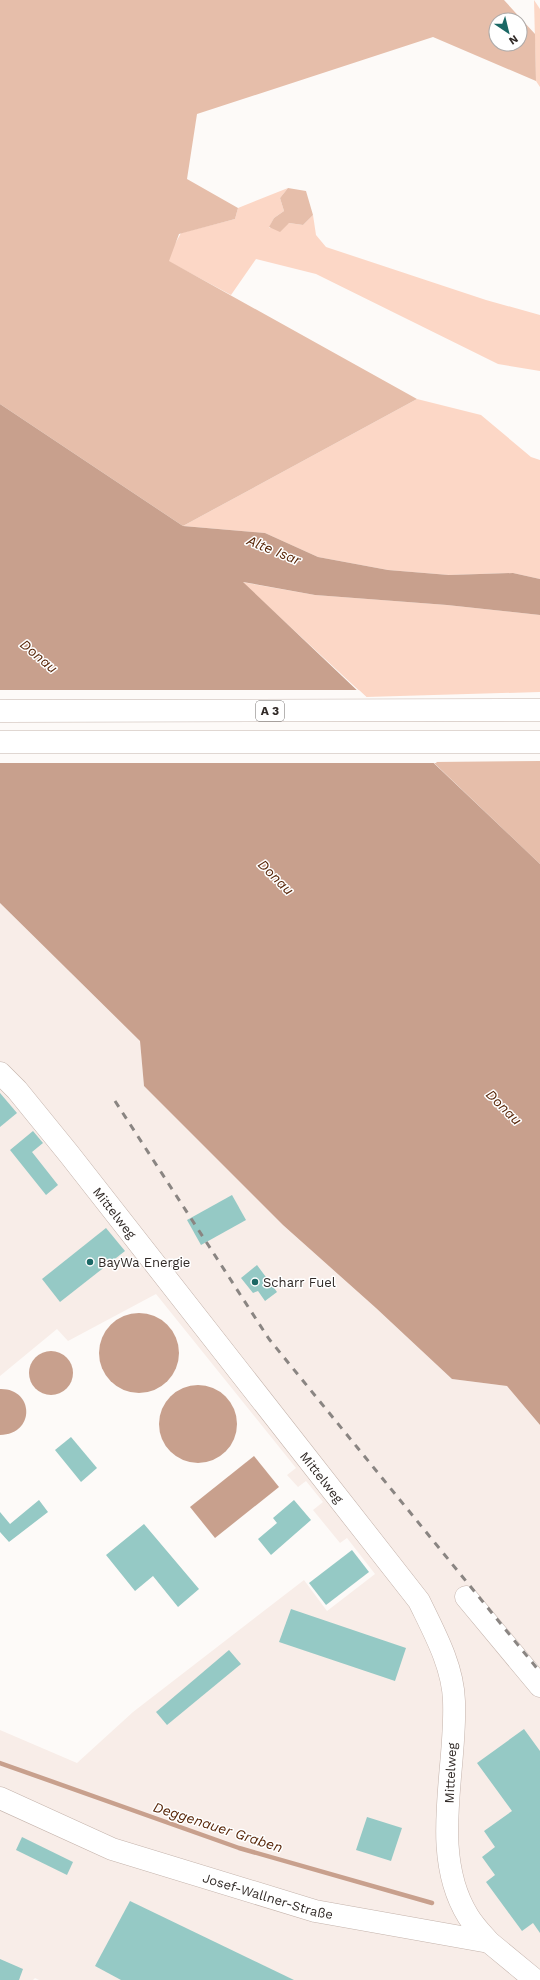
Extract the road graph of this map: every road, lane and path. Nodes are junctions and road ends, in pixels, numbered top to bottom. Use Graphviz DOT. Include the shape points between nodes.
graph roads {
  1 [pos="540,710"];
  2 [pos="0,711"];
  3 [pos="0,742"];
  4 [pos="540,742"];
  5 [pos="0,1073"];
  6 [pos="466,1597"];
  7 [pos="540,1686"];
  8 [pos="0,1798"];
  9 [pos="489,1942"];
  10 [pos="535,1980"];
  1 -- 2 [label="main road, A 3"];
  3 -- 4 [label="main road"];
  5 -- 9 [label="main road, Mittelweg" via="69,1154 419,1601 436,1635 448,1670 454,1700 447,1848 449,1861 460,1901 468,1917"];
  6 -- 7 [label="main road"];
  8 -- 9 [label="main road, Josef-Wallner-Straße" via="112,1849 315,1911"];
  9 -- 10 [label="main road, Josef-Wallner-Straße"];
}
